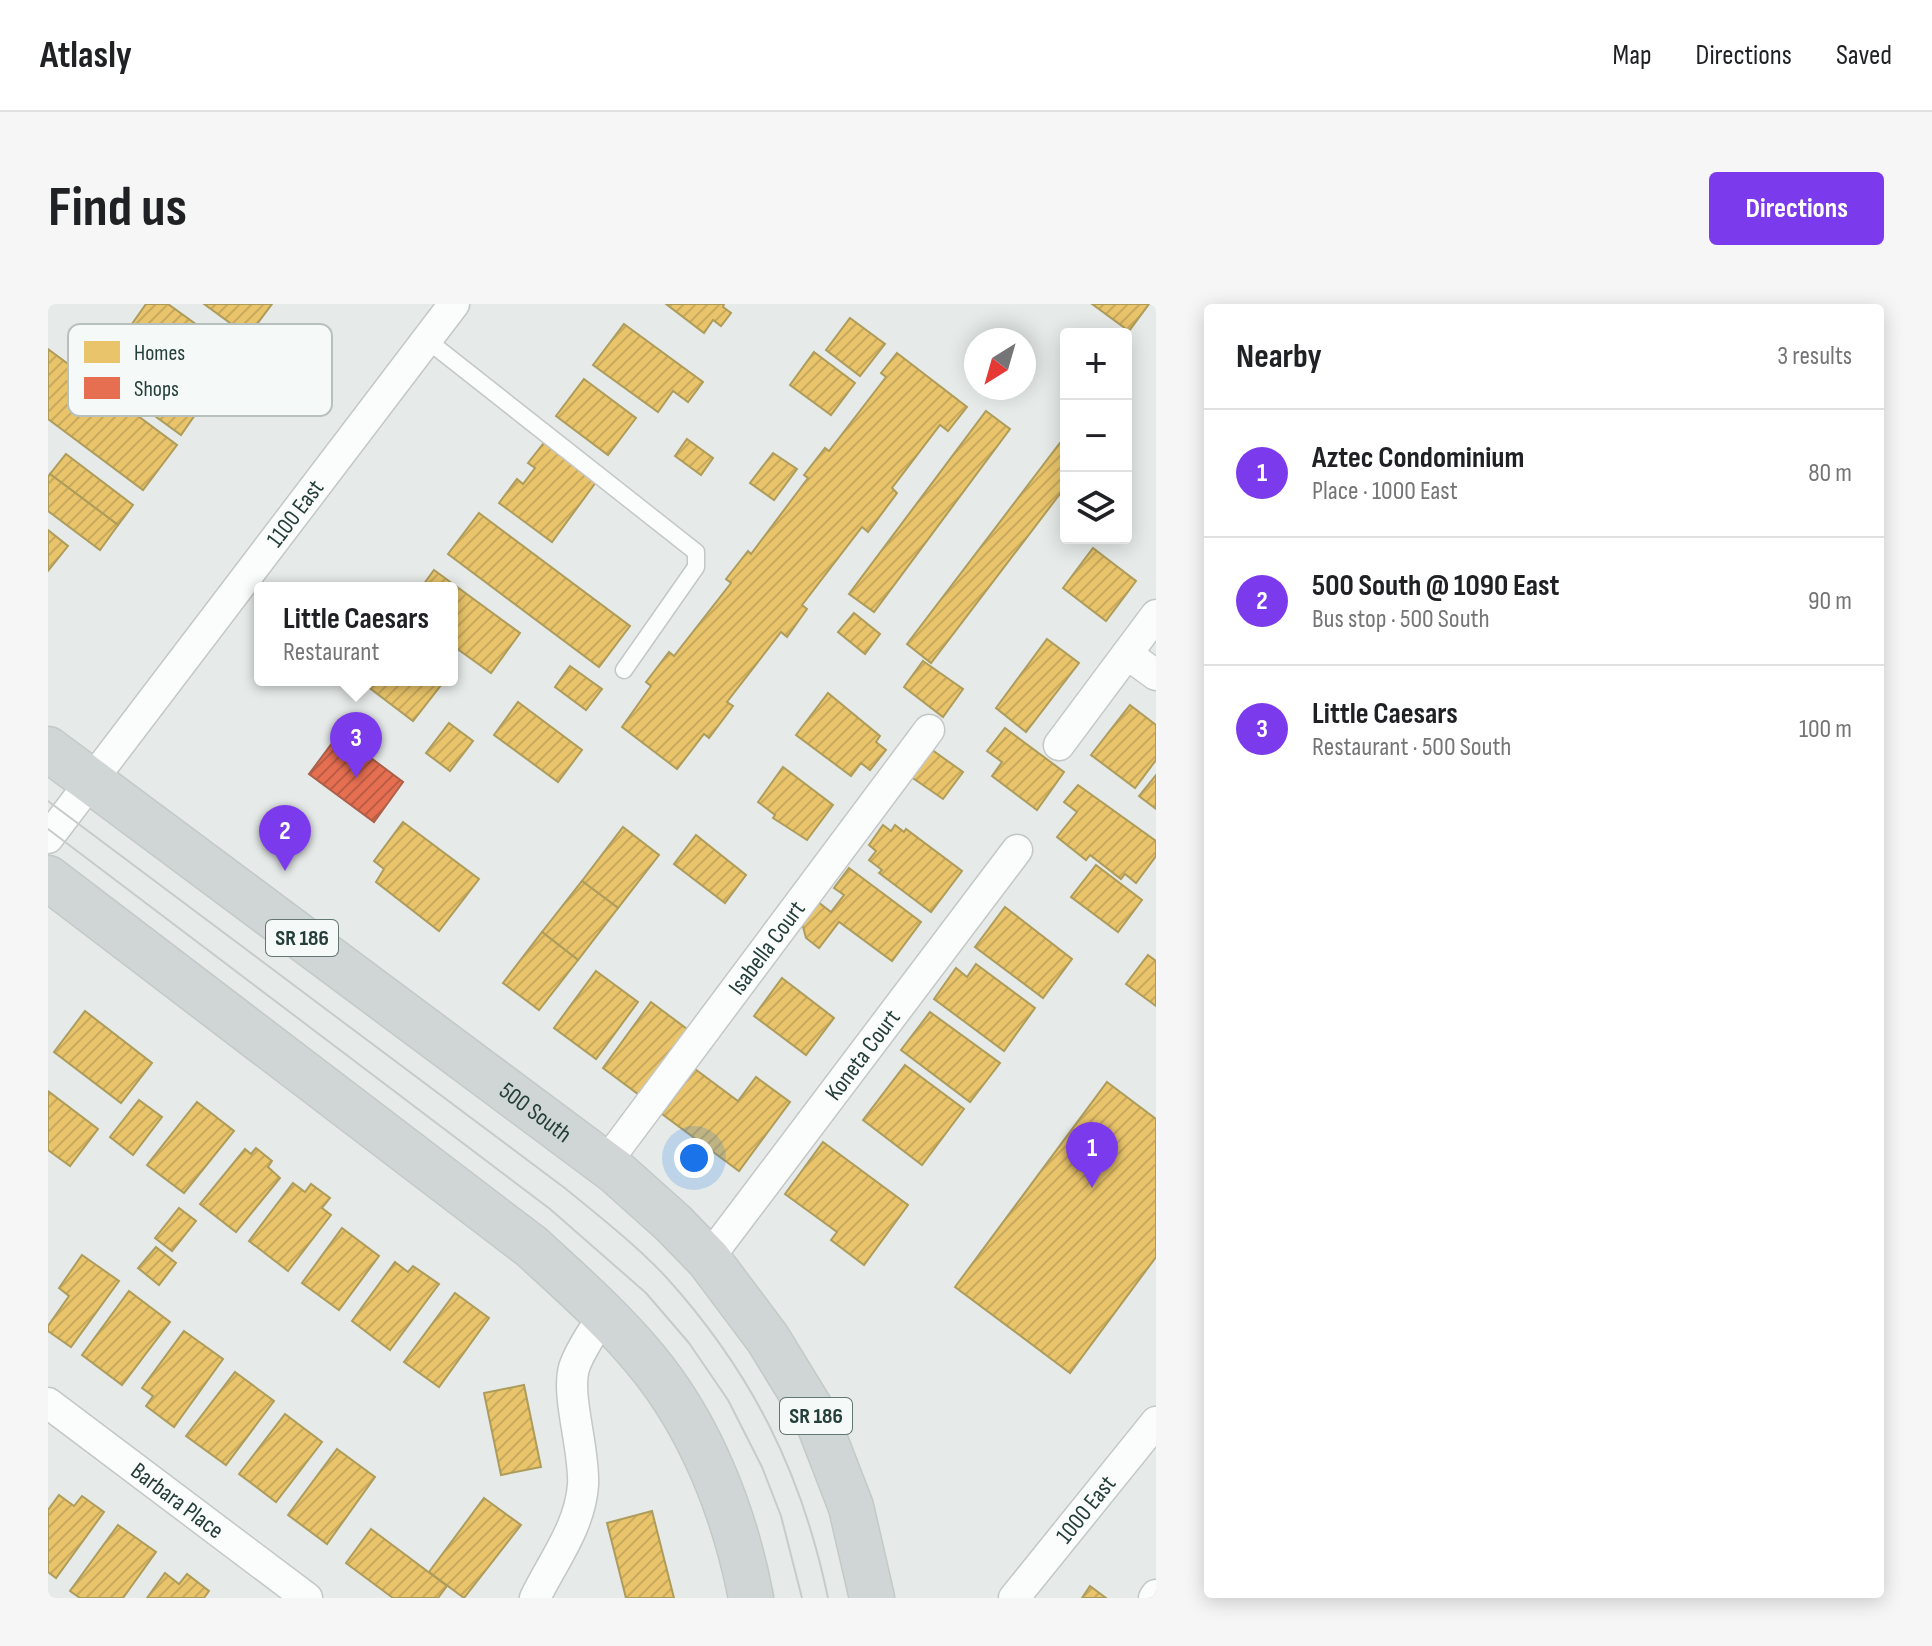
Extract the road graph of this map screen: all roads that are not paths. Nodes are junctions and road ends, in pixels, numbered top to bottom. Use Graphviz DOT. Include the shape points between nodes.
graph roads {
  1 [pos="454,304"];
  2 [pos="427,340"];
  3 [pos="1156,615"];
  4 [pos="1127,654"];
  5 [pos="624,670"];
  6 [pos="1156,675"];
  7 [pos="929,730"];
  8 [pos="1059,745"];
  9 [pos="48,749"];
  10 [pos="91,782"];
  11 [pos="48,838"];
  12 [pos="1017,850"];
  13 [pos="48,878"];
  14 [pos="605,1164"];
  15 [pos="708,1259"];
  16 [pos="604,1314"];
  17 [pos="48,1403"];
  18 [pos="1156,1422"];
  19 [pos="307,1598"];
  20 [pos="535,1598"];
  21 [pos="751,1598"];
  22 [pos="872,1598"];
  23 [pos="1014,1598"];
  1 -- 2 [label="street, 1100 East"];
  2 -- 5 [label="lane" via="696,552 696,567"];
  2 -- 10 [label="street, 1100 East"];
  3 -- 4 [label="street"];
  4 -- 6 [label="street"];
  4 -- 8 [label="street"];
  7 -- 14 [label="street, Isabella Court"];
  9 -- 10 [label="main road, 500 South / SR 186"];
  10 -- 11 [label="street, 1100 East"];
  10 -- 14 [label="main road, 500 South / SR 186"];
  12 -- 15 [label="street, Koneta Court"];
  13 -- 16 [label="main road" via="499,1221"];
  14 -- 15 [label="main road, 500 South / SR 186"];
  15 -- 22 [label="main road, 500 South / SR 186" via="768,1339 817,1419 851,1507"];
  16 -- 20 [label="street" via="574,1369 583,1461 577,1515"];
  16 -- 21 [label="main road" via="647,1361 689,1422 718,1485"];
  17 -- 19 [label="street, Barbara Place"];
  18 -- 23 [label="street, 1000 East"];
}
